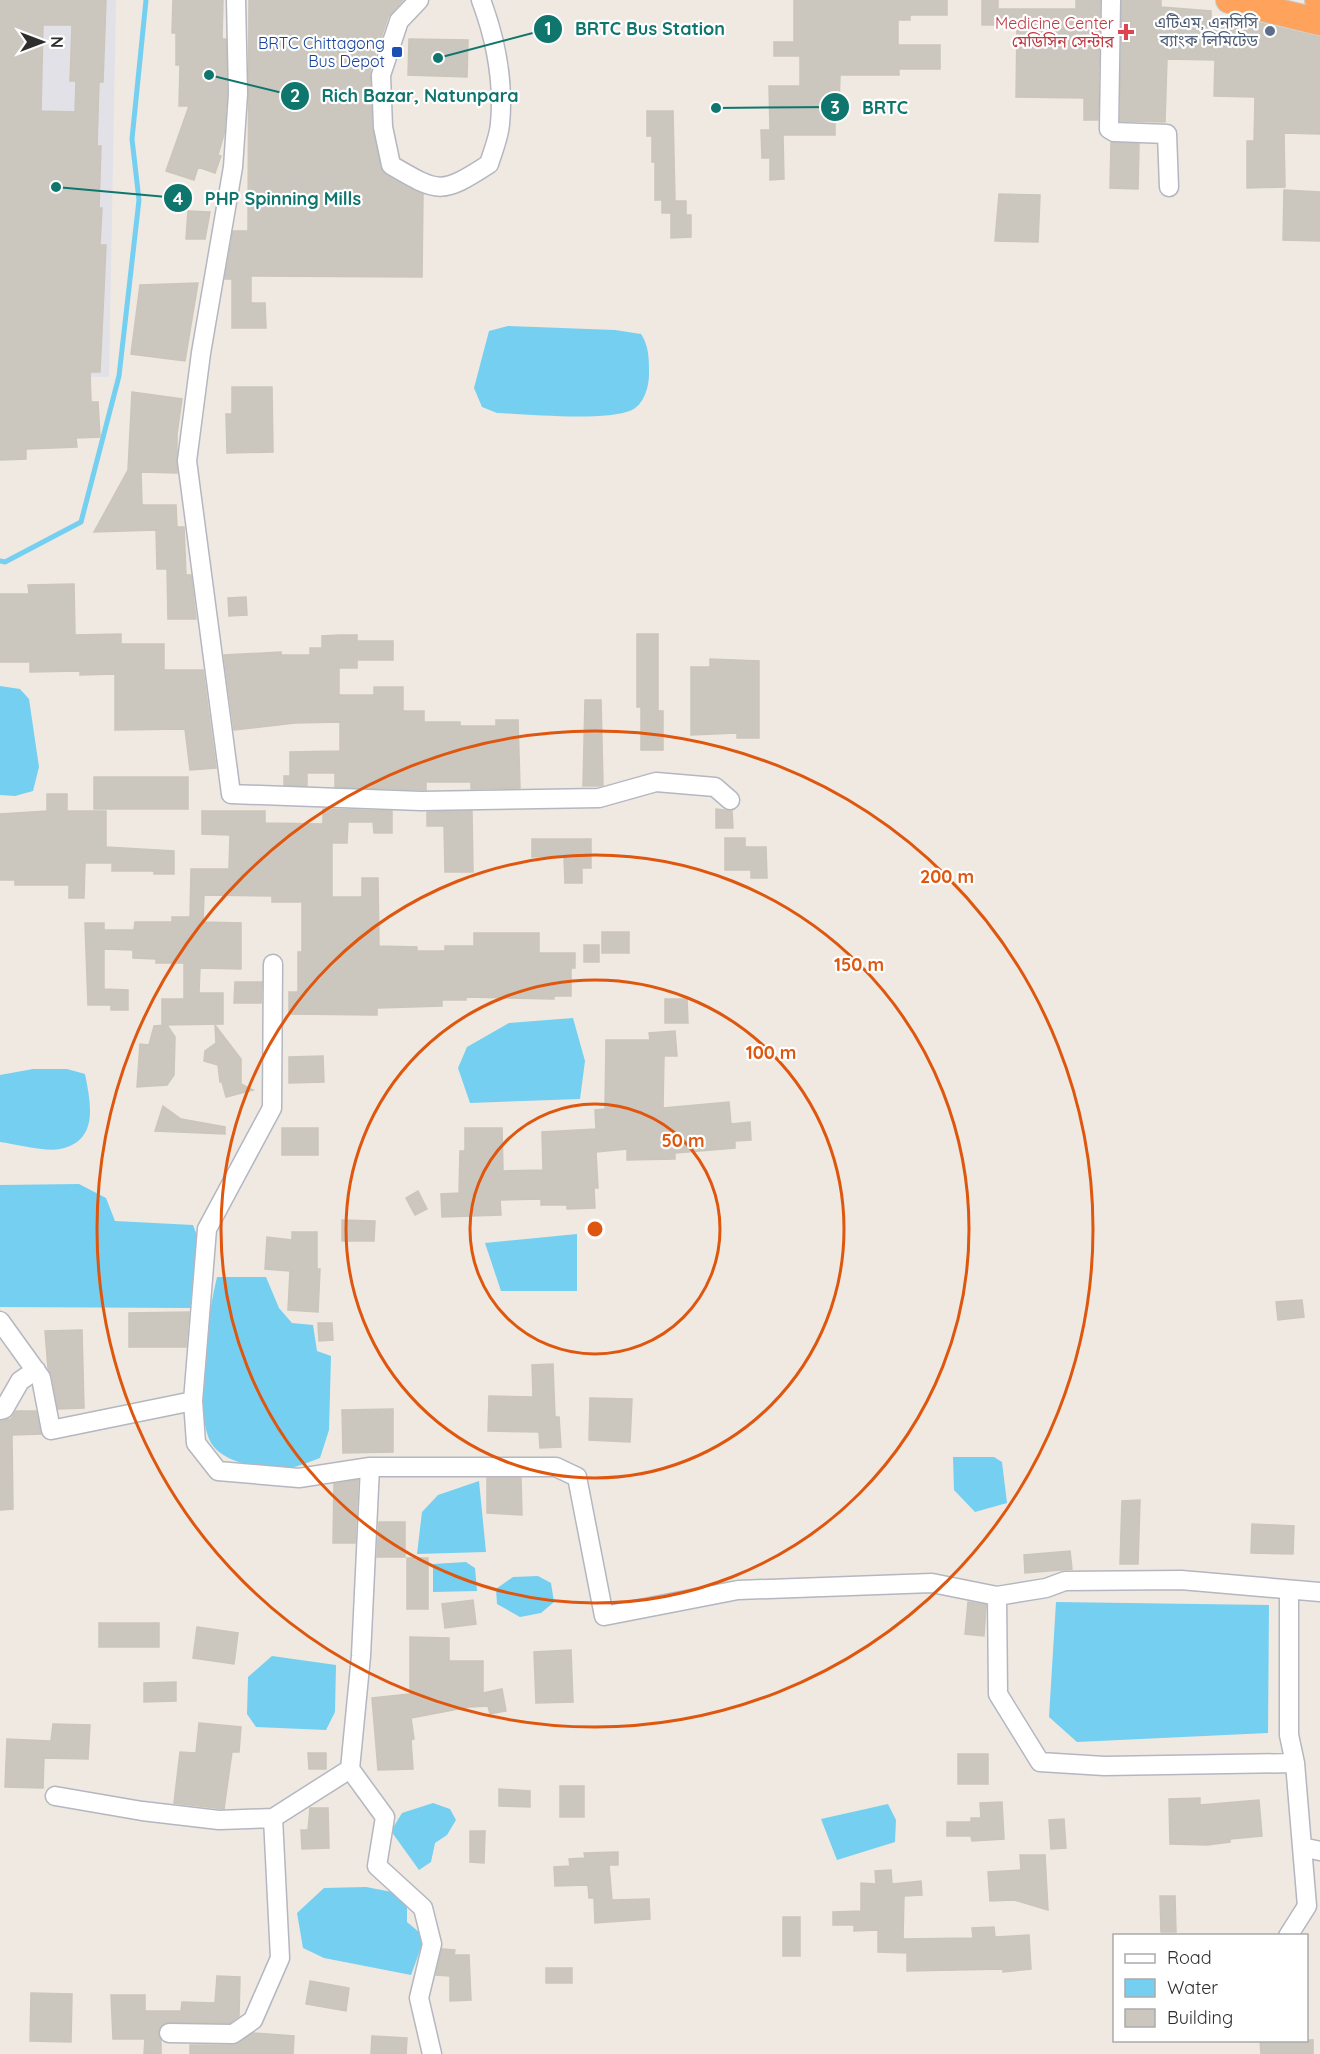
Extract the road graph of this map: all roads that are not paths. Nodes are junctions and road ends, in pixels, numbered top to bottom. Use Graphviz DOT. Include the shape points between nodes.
graph roads {
  1 [pos="236,0"];
  2 [pos="419,0"];
  3 [pos="481,0"];
  4 [pos="1112,0"];
  5 [pos="1229,0"];
  6 [pos="1320,22"];
  7 [pos="1169,187"];
  8 [pos="730,800"];
  9 [pos="273,964"];
  10 [pos="0,1321"];
  11 [pos="36,1370"];
  12 [pos="193,1401"];
  13 [pos="0,1410"];
  14 [pos="370,1467"];
  15 [pos="1289,1591"];
  16 [pos="1320,1592"];
  17 [pos="997,1596"];
  18 [pos="1295,1763"];
  19 [pos="350,1769"];
  20 [pos="56,1796"];
  21 [pos="273,1818"];
  22 [pos="1302,1847"];
  23 [pos="1320,1851"];
  24 [pos="1289,1934"];
  25 [pos="169,2033"];
  26 [pos="432,2054"];
  1 -- 8 [label="street" via="233,167 187,461 231,794 421,801 599,798 656,782 715,788"];
  2 -- 3 [label="street" via="399,21 381,75 383,127 391,165 430,188 458,185 489,164 500,126 495,44"];
  4 -- 7 [label="street" via="1109,129 1167,134"];
  5 -- 6 [label="highway"];
  9 -- 12 [label="street" via="272,1108 207,1229"];
  10 -- 11 [label="street"];
  11 -- 12 [label="street" via="51,1430"];
  11 -- 13 [label="street" via="20,1381"];
  12 -- 14 [label="street" via="196,1443 218,1470 299,1478"];
  14 -- 17 [label="street" via="556,1467 577,1477 604,1616 738,1590 933,1583"];
  14 -- 19 [label="street" via="361,1656"];
  15 -- 16 [label="street"];
  15 -- 17 [label="street" via="1181,1580 1065,1581"];
  15 -- 18 [label="street" via="1289,1736"];
  17 -- 18 [label="street" via="998,1694 1040,1762 1104,1766"];
  18 -- 22 [label="street"];
  19 -- 21 [label="street"];
  19 -- 26 [label="street" via="385,1817 377,1866 423,1908 432,1944 419,1998"];
  20 -- 21 [label="street" via="219,1820"];
  21 -- 25 [label="street" via="280,1958 253,2020 233,2034"];
  22 -- 23 [label="street"];
  22 -- 24 [label="street" via="1307,1906"];
}
